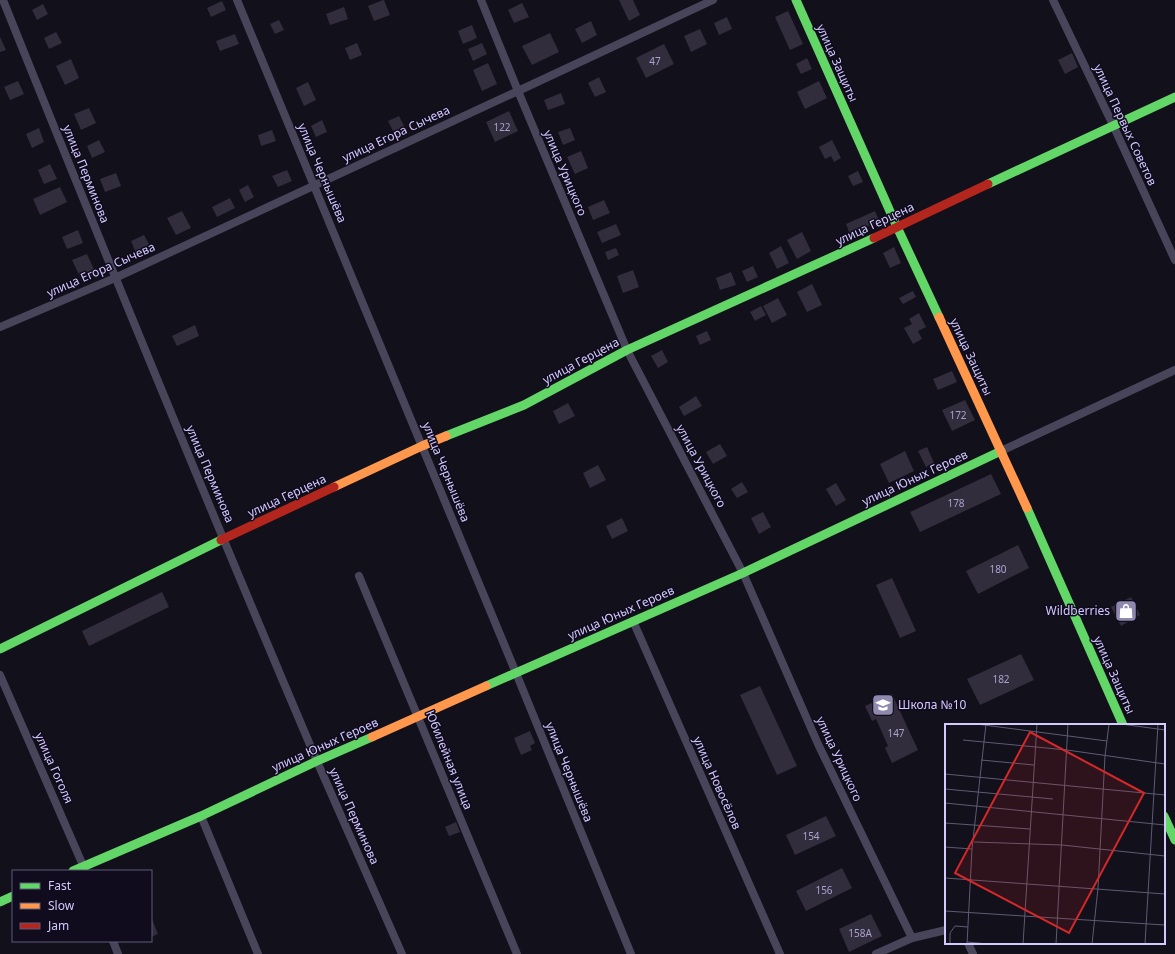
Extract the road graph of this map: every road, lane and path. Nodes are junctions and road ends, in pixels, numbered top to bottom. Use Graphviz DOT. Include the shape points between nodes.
graph roads {
  1 [pos="3,0"];
  2 [pos="237,0"];
  3 [pos="481,0"];
  4 [pos="712,0"];
  5 [pos="796,0"];
  6 [pos="1052,0"];
  7 [pos="518,92"];
  8 [pos="1175,98"];
  9 [pos="1112,125"];
  10 [pos="314,185"];
  11 [pos="897,227"];
  12 [pos="1175,260"];
  13 [pos="115,278"];
  14 [pos="0,327"];
  15 [pos="627,350"];
  16 [pos="1175,370"];
  17 [pos="422,446"];
  18 [pos="1001,451"];
  19 [pos="224,539"];
  20 [pos="743,573"];
  21 [pos="359,576"];
  22 [pos="633,621"];
  23 [pos="0,649"];
  24 [pos="516,673"];
  25 [pos="0,675"];
  26 [pos="418,716"];
  27 [pos="1123,724"];
  28 [pos="317,761"];
  29 [pos="200,816"];
  30 [pos="1168,822"];
  31 [pos="1175,840"];
  32 [pos="85,869"];
  33 [pos="12,896"];
  34 [pos="0,902"];
  35 [pos="945,930"];
  36 [pos="912,938"];
  37 [pos="113,942"];
  38 [pos="968,944"];
  39 [pos="118,954"];
  40 [pos="258,954"];
  41 [pos="402,954"];
  42 [pos="516,954"];
  43 [pos="631,954"];
  44 [pos="780,954"];
  45 [pos="876,954"];
  46 [pos="973,954"];
  1 -- 13 [label="street, улица Перминова"];
  2 -- 10 [label="street, улица Чернышёва"];
  3 -- 7 [label="street, улица Урицкого"];
  4 -- 7 [label="street, улица Егора Сычева"];
  5 -- 11 [label="street, улица Защиты"];
  6 -- 9 [label="street, улица Первых Советов"];
  7 -- 10 [label="street, улица Егора Сычева"];
  7 -- 15 [label="street, улица Урицкого"];
  8 -- 9 [label="street, улица Герцена"];
  9 -- 11 [label="street, улица Герцена"];
  9 -- 12 [label="street, улица Первых Советов"];
  10 -- 13 [label="street, улица Егора Сычева"];
  10 -- 17 [label="street, улица Чернышёва"];
  11 -- 15 [label="street, улица Герцена"];
  11 -- 18 [label="street, улица Защиты"];
  13 -- 14 [label="street, улица Егора Сычева"];
  13 -- 19 [label="street, улица Перминова"];
  15 -- 17 [label="street, улица Герцена" via="524,405"];
  15 -- 20 [label="street, улица Урицкого"];
  16 -- 18 [label="street, улица Юных Героев"];
  17 -- 19 [label="street, улица Герцена"];
  17 -- 24 [label="street, улица Чернышёва"];
  18 -- 20 [label="street, улица Юных Героев"];
  18 -- 27 [label="street, улица Защиты"];
  19 -- 23 [label="street, улица Герцена"];
  19 -- 28 [label="street, улица Перминова"];
  20 -- 22 [label="street, улица Юных Героев"];
  20 -- 36 [label="street, улица Урицкого" via="818,744"];
  21 -- 26 [label="street, Юбилейная улица"];
  22 -- 24 [label="street, улица Юных Героев"];
  22 -- 44 [label="street, улица Новосёлов"];
  24 -- 26 [label="street, улица Юных Героев"];
  24 -- 43 [label="street, улица Чернышёва"];
  25 -- 32 [label="street, улица Гоголя"];
  26 -- 28 [label="street, улица Юных Героев"];
  26 -- 42 [label="street, Юбилейная улица"];
  28 -- 29 [label="street, улица Юных Героев"];
  28 -- 41 [label="street, улица Перминова"];
  29 -- 32 [label="street, улица Юных Героев"];
  29 -- 40 [label="street"];
  30 -- 31 [label="street"];
  33 -- 34 [label="street"];
  35 -- 36 [label="street"];
  36 -- 45 [label="street"];
  37 -- 39 [label="street"];
  38 -- 46 [label="street"];
}
